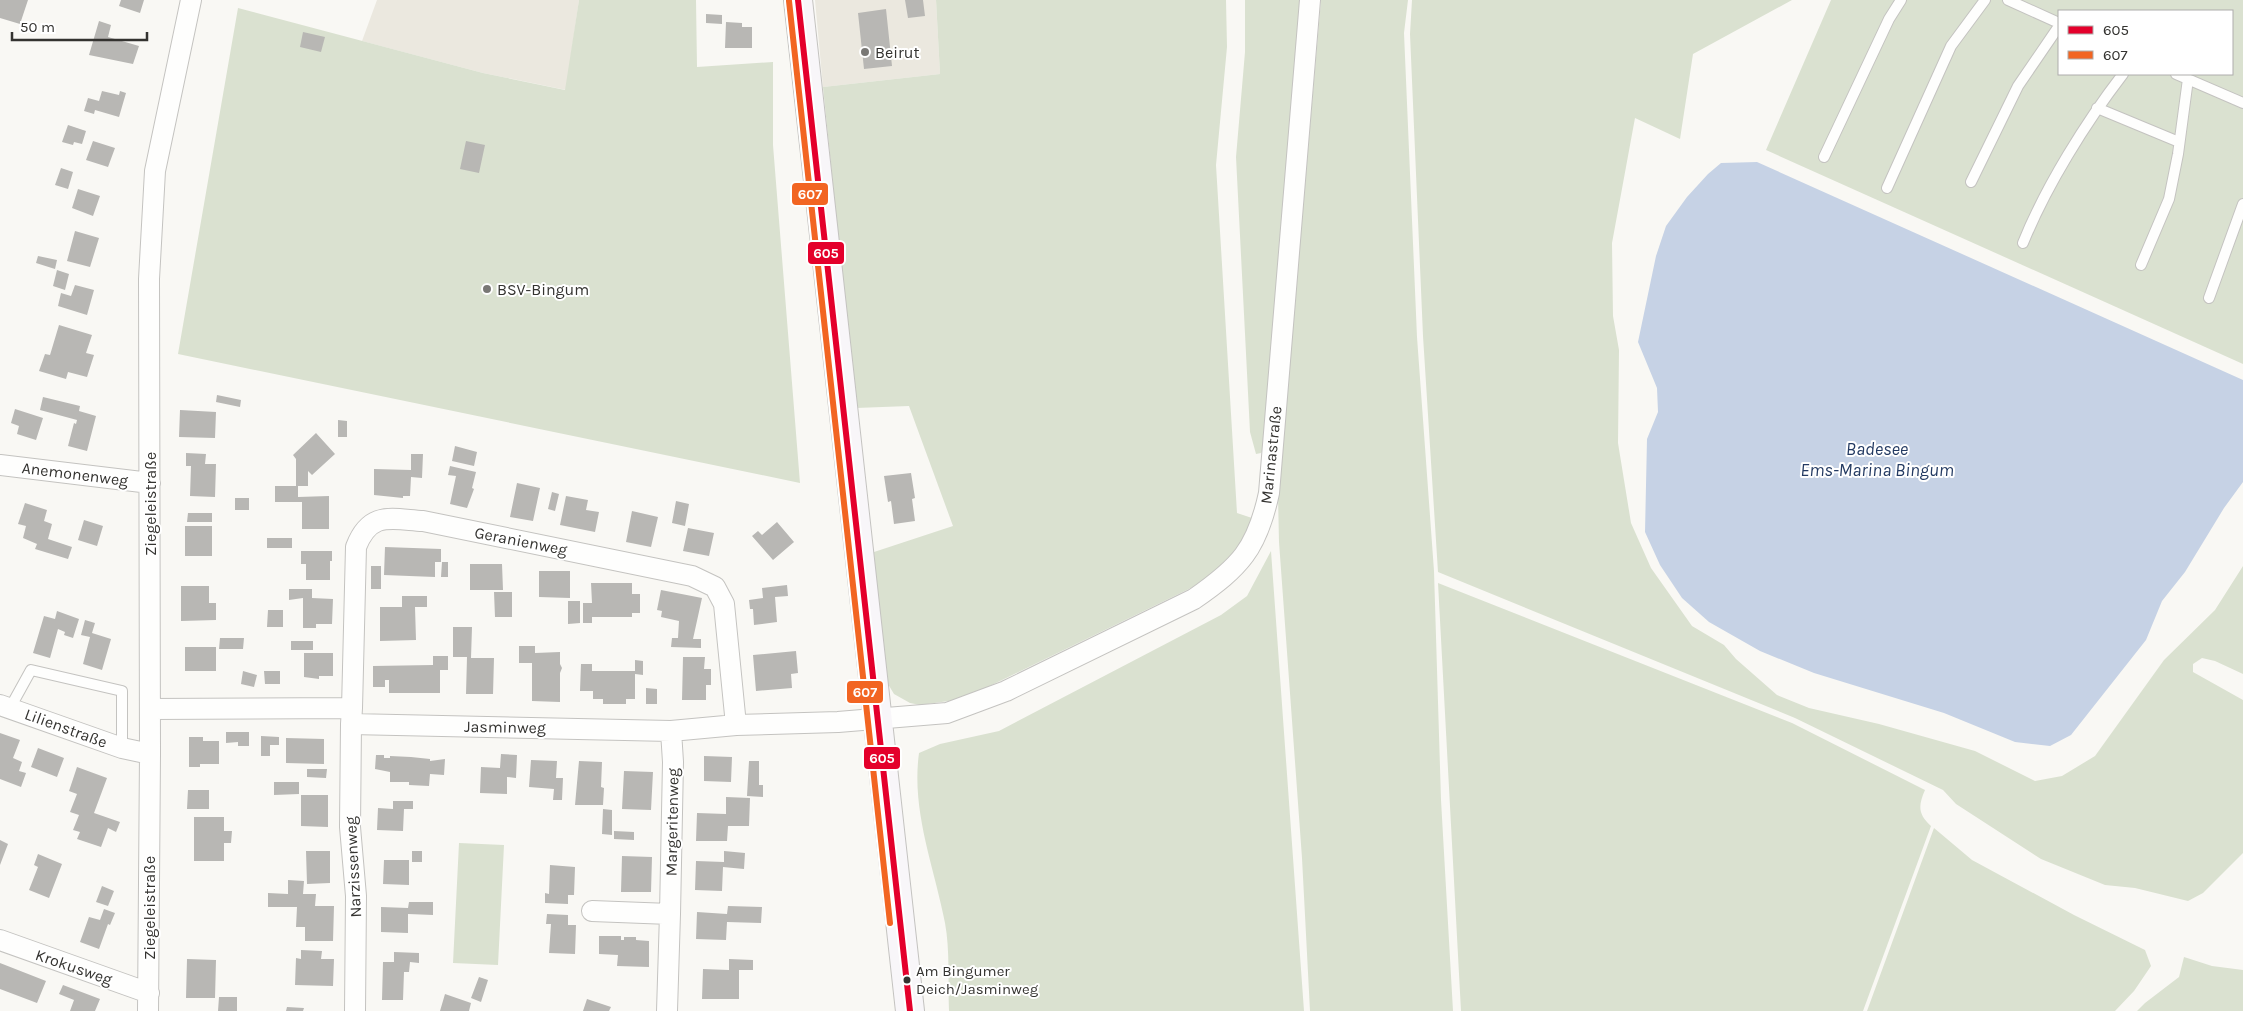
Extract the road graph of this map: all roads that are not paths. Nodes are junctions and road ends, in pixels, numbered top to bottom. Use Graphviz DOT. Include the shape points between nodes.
graph roads {
  1 [pos="192,0"];
  2 [pos="798,0"];
  3 [pos="1310,0"];
  4 [pos="1901,0"];
  5 [pos="1985,0"];
  6 [pos="2008,0"];
  7 [pos="2058,24"];
  8 [pos="2058,26"];
  9 [pos="2122,75"];
  10 [pos="2178,75"];
  11 [pos="2188,79"];
  12 [pos="2243,103"];
  13 [pos="2097,108"];
  14 [pos="2180,142"];
  15 [pos="1824,157"];
  16 [pos="1971,182"];
  17 [pos="1887,188"];
  18 [pos="2243,204"];
  19 [pos="2023,243"];
  20 [pos="2141,264"];
  21 [pos="2209,298"];
  22 [pos="0,465"];
  23 [pos="150,483"];
  24 [pos="5,706"];
  25 [pos="150,708"];
  26 [pos="352,716"];
  27 [pos="876,719"];
  28 [pos="736,725"];
  29 [pos="671,731"];
  30 [pos="122,748"];
  31 [pos="150,754"];
  32 [pos="592,911"];
  33 [pos="670,914"];
  34 [pos="0,940"];
  35 [pos="148,1002"];
  36 [pos="355,1011"];
  37 [pos="667,1011"];
  38 [pos="910,1011"];
  1 -- 23 [label="street, Ziegeleistraße" via="155,171 149,279"];
  2 -- 27 [label="main road"];
  3 -- 27 [label="street, Marinastraße" via="1269,493 1254,541 1236,567 1194,599 1047,672 947,713"];
  4 -- 15 [label="lane"];
  5 -- 17 [label="lane" via="1951,46"];
  6 -- 7 [label="lane"];
  8 -- 16 [label="lane" via="2018,86"];
  9 -- 13 [label="lane"];
  10 -- 11 [label="lane"];
  11 -- 12 [label="lane"];
  11 -- 14 [label="lane"];
  13 -- 14 [label="lane"];
  13 -- 19 [label="lane" via="2034,217"];
  14 -- 20 [label="lane" via="2169,198"];
  18 -- 21 [label="lane"];
  22 -- 23 [label="street, Anemonenweg"];
  23 -- 25 [label="street, Ziegeleistraße"];
  24 -- 30 [label="street, Lilienstraße"];
  24 -- 30 [label="lane, Lilienstraße" via="31,670 122,691"];
  25 -- 26 [label="street, Jasminweg"];
  25 -- 31 [label="street, Ziegeleistraße"];
  26 -- 28 [label="street, Geranienweg" via="356,547 361,533 370,524 386,519 423,521 673,572 692,576 715,587 724,604"];
  26 -- 29 [label="street, Jasminweg"];
  26 -- 36 [label="street, Narzissenweg" via="350,827 356,896"];
  27 -- 28 [label="street, Jasminweg"];
  27 -- 38 [label="main road"];
  28 -- 29 [label="street, Jasminweg"];
  29 -- 33 [label="street, Margeritenweg"];
  30 -- 31 [label="street, Lilienstraße"];
  31 -- 35 [label="street, Ziegeleistraße"];
  32 -- 33 [label="street"];
  33 -- 37 [label="street, Margeritenweg"];
  34 -- 35 [label="street, Krokusweg"];
}
